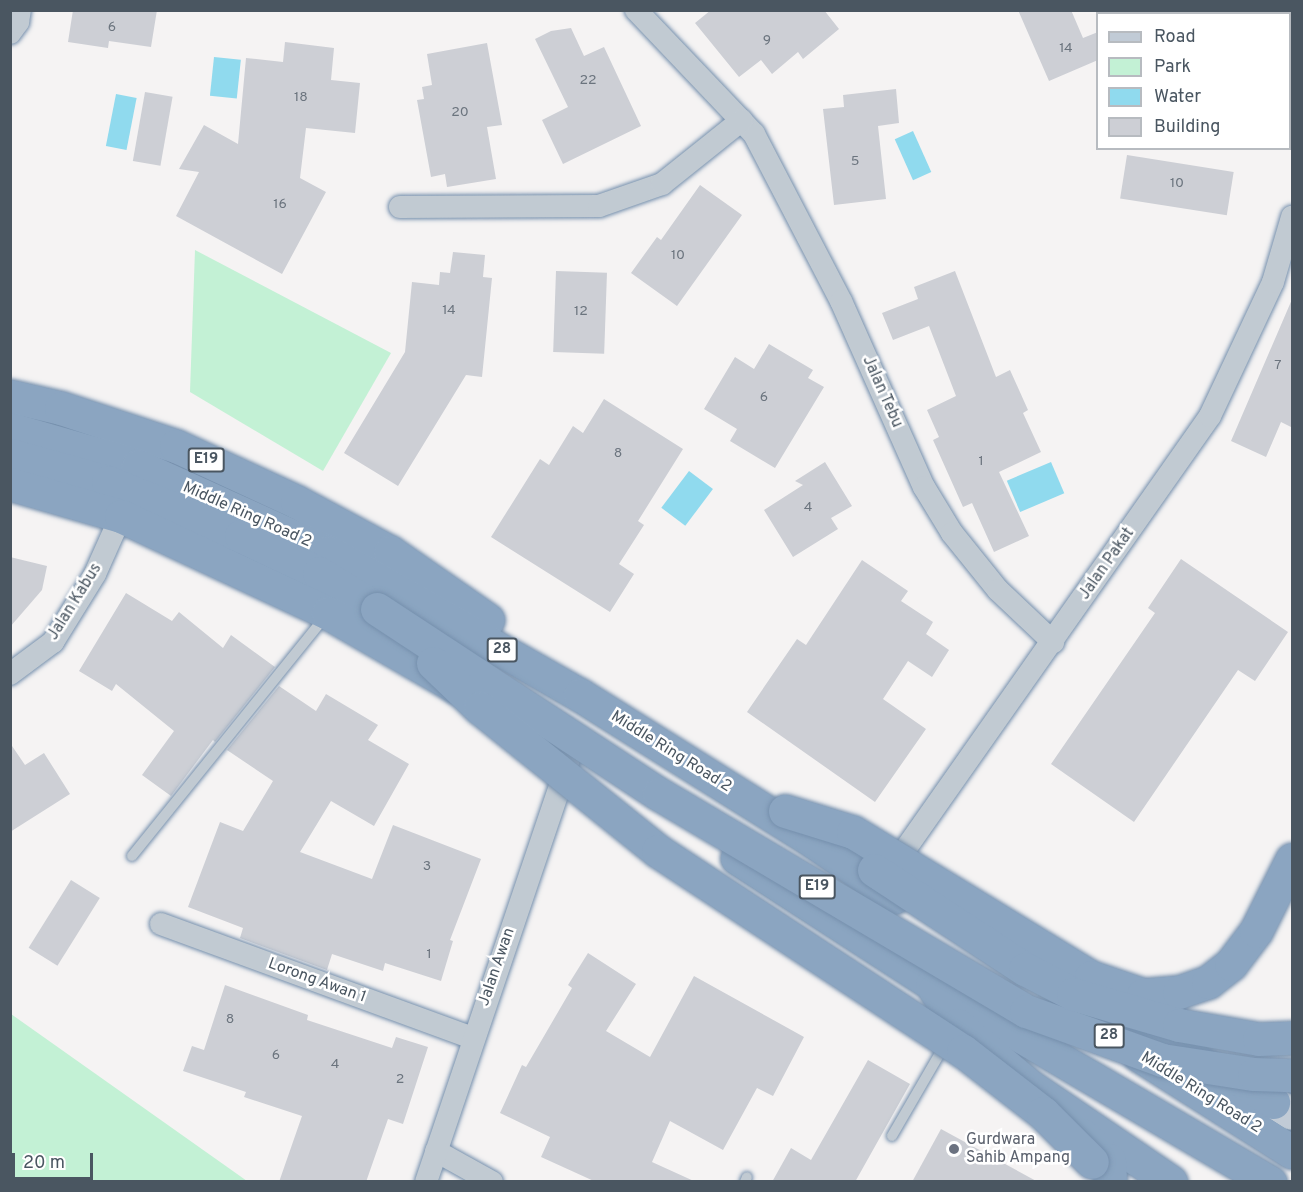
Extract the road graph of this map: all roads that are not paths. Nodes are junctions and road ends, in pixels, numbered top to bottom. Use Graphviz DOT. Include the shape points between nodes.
graph roads {
  1 [pos="20,10"];
  2 [pos="636,10"];
  3 [pos="10,33"];
  4 [pos="742,120"];
  5 [pos="400,207"];
  6 [pos="1293,217"];
  7 [pos="10,396"];
  8 [pos="10,429"];
  9 [pos="10,455"];
  10 [pos="10,484"];
  11 [pos="121,516"];
  12 [pos="377,609"];
  13 [pos="328,613"];
  14 [pos="1053,642"];
  15 [pos="10,674"];
  16 [pos="571,754"];
  17 [pos="785,811"];
  18 [pos="132,856"];
  19 [pos="1293,859"];
  20 [pos="879,886"];
  21 [pos="161,924"];
  22 [pos="932,984"];
  23 [pos="957,1024"];
  24 [pos="473,1038"];
  25 [pos="1293,1038"];
  26 [pos="1293,1075"];
  27 [pos="1031,1087"];
  28 [pos="1275,1116"];
  29 [pos="892,1136"];
  30 [pos="436,1151"];
  31 [pos="1293,1152"];
  32 [pos="426,1182"];
  33 [pos="492,1182"];
  34 [pos="1100,1182"];
  35 [pos="1110,1182"];
  36 [pos="1171,1182"];
  37 [pos="1270,1182"];
  1 -- 3 [label="street"];
  2 -- 4 [label="street, Jalan Tebu"];
  4 -- 5 [label="street" via="662,184 598,206"];
  4 -- 14 [label="street, Jalan Tebu" via="754,134 841,301 924,487 952,533 998,590"];
  6 -- 14 [label="street, Jalan Pakat" via="1273,282 1210,416"];
  7 -- 17 [label="highway, E19" via="61,408 176,446 297,502 390,552 522,644"];
  8 -- 20 [label="highway, Middle Ring Road 2 / 28" via="138,466 327,552 580,695"];
  9 -- 12 [label="highway, E19" via="108,482 241,536 319,573"];
  10 -- 11 [label="highway"];
  11 -- 13 [label="highway"];
  11 -- 15 [label="street, Jalan Kabus" via="96,574 53,642"];
  12 -- 26 [label="highway, E19, bridge" via="659,794 1026,1011 1162,1060 1254,1074"];
  12 -- 34 [label="highway, bridge" via="480,708 658,851 963,1051 1043,1113 1092,1162"];
  13 -- 16 [label="highway"];
  13 -- 18 [label="lane"];
  14 -- 20 [label="street, Jalan Pakat"];
  16 -- 22 [label="highway"];
  16 -- 24 [label="street, Jalan Awan"];
  17 -- 19 [label="highway, bridge" via="853,832 1091,977 1143,995 1179,992 1208,982 1231,964 1256,931"];
  17 -- 25 [label="highway, E19, bridge" via="1025,969 1073,994 1179,1025 1259,1039"];
  20 -- 28 [label="highway, Middle Ring Road 2 / 28" via="958,941 1042,967 1219,1074"];
  21 -- 24 [label="street, Lorong Awan 1"];
  22 -- 23 [label="highway"];
  22 -- 37 [label="highway"];
  23 -- 27 [label="highway"];
  23 -- 29 [label="lane"];
  24 -- 30 [label="street, Jalan Awan"];
  27 -- 35 [label="highway" via="1109,1160"];
  27 -- 36 [label="highway"];
  28 -- 31 [label="highway, Middle Ring Road 2"];
  30 -- 32 [label="street, Jalan Awan"];
  30 -- 33 [label="street"];
}
